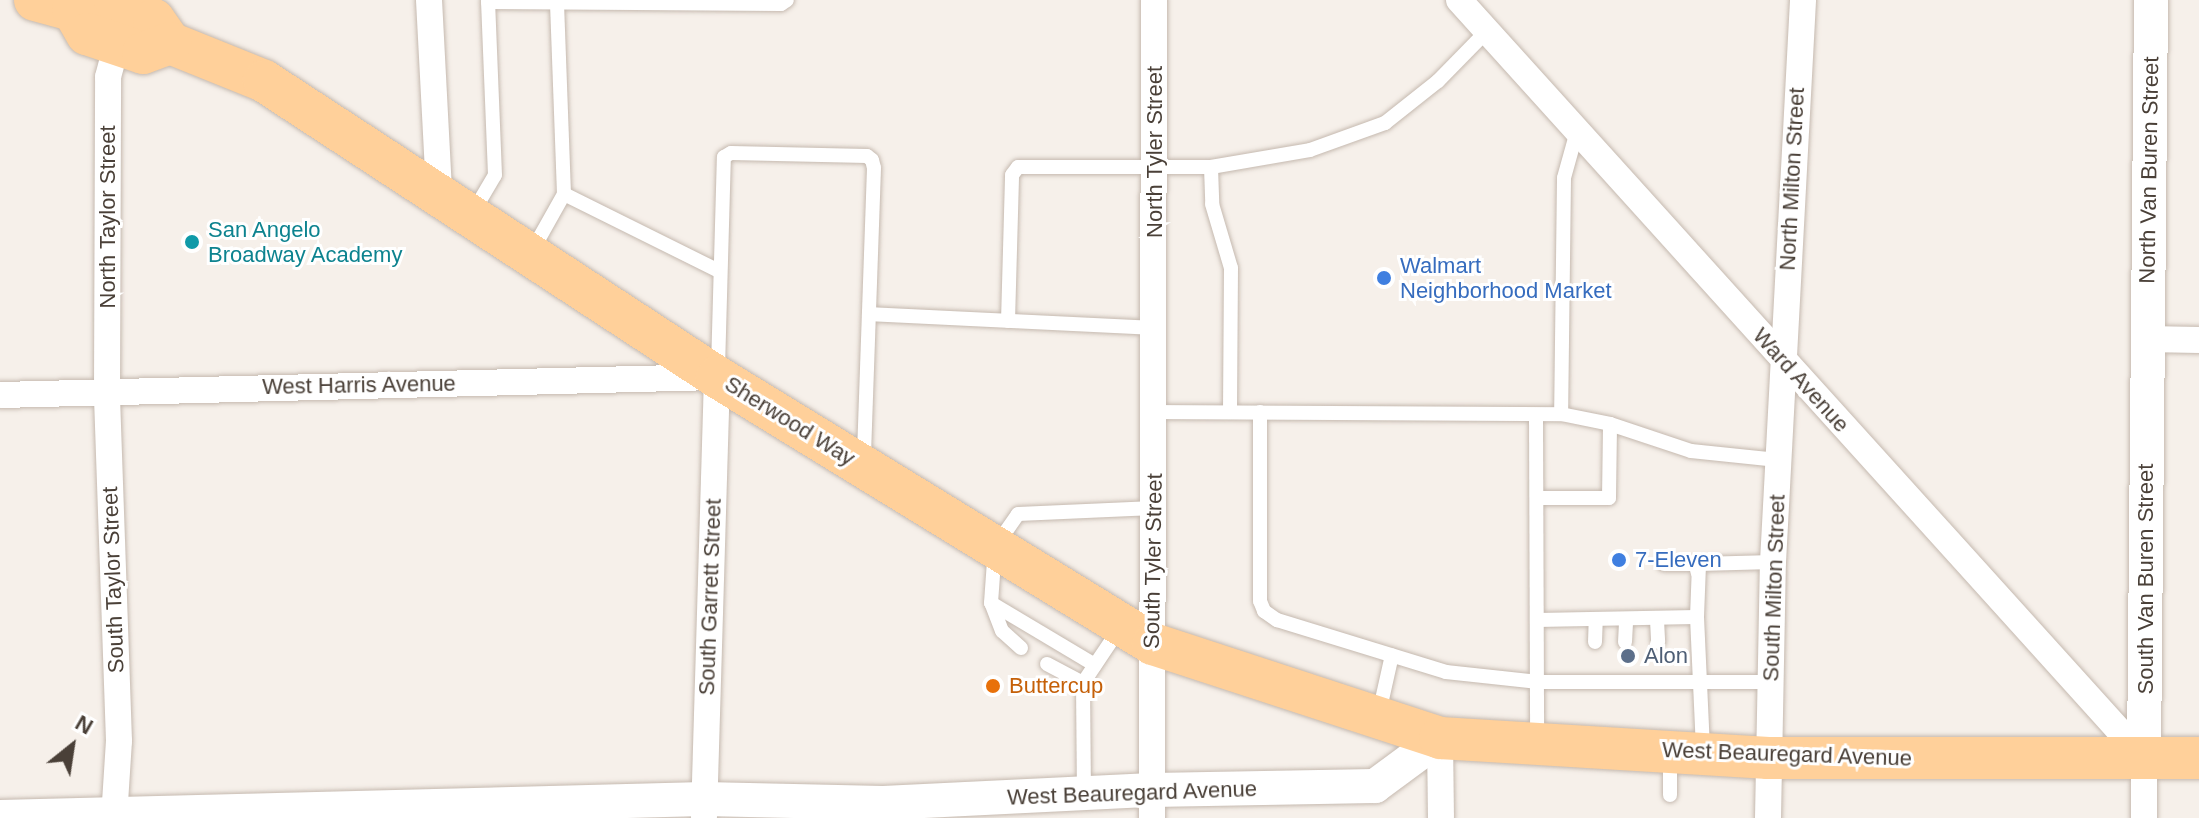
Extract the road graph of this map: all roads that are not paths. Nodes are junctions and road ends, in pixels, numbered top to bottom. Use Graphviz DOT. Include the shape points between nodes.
graph roads {
  1 [pos="429,0"];
  2 [pos="787,0"];
  3 [pos="1154,0"];
  4 [pos="1459,0"];
  5 [pos="1803,0"];
  6 [pos="2151,0"];
  7 [pos="488,1"];
  8 [pos="557,1"];
  9 [pos="54,5"];
  10 [pos="1487,31"];
  11 [pos="170,43"];
  12 [pos="117,44"];
  13 [pos="1577,131"];
  14 [pos="1211,167"];
  15 [pos="1155,168"];
  16 [pos="564,194"];
  17 [pos="455,203"];
  18 [pos="531,253"];
  19 [pos="719,271"];
  20 [pos="869,314"];
  21 [pos="1155,316"];
  22 [pos="1008,321"];
  23 [pos="2147,339"];
  24 [pos="2199,340"];
  25 [pos="1782,359"];
  26 [pos="717,377"];
  27 [pos="107,390"];
  28 [pos="0,395"];
  29 [pos="1155,412"];
  30 [pos="1230,412"];
  31 [pos="1260,412"];
  32 [pos="1561,414"];
  33 [pos="1536,415"];
  34 [pos="1610,424"];
  35 [pos="1778,460"];
  36 [pos="864,466"];
  37 [pos="1538,498"];
  38 [pos="1154,508"];
  39 [pos="995,547"];
  40 [pos="1773,562"];
  41 [pos="1664,564"];
  42 [pos="1699,564"];
  43 [pos="991,603"];
  44 [pos="1697,617"];
  45 [pos="1596,619"];
  46 [pos="1537,620"];
  47 [pos="1626,620"];
  48 [pos="1657,620"];
  49 [pos="1137,634"];
  50 [pos="1595,642"];
  51 [pos="1625,642"];
  52 [pos="1658,642"];
  53 [pos="1021,648"];
  54 [pos="1392,655"];
  55 [pos="1047,664"];
  56 [pos="1095,665"];
  57 [pos="1538,682"];
  58 [pos="1702,682"];
  59 [pos="1771,682"];
  60 [pos="1083,683"];
  61 [pos="1378,717"];
  62 [pos="1440,738"];
  63 [pos="1537,744"];
  64 [pos="1686,753"];
  65 [pos="1768,758"];
  66 [pos="2144,758"];
  67 [pos="2199,758"];
  68 [pos="1084,793"];
  69 [pos="1670,795"];
  70 [pos="1152,804"];
  71 [pos="704,808"];
  72 [pos="883,810"];
  73 [pos="114,815"];
  74 [pos="0,817"];
  75 [pos="1441,818"];
  76 [pos="1768,818"];
  77 [pos="2144,818"];
  1 -- 17 [label="street"];
  2 -- 8 [label="lane"];
  3 -- 15 [label="street, North Tyler Street"];
  4 -- 10 [label="street, Ward Avenue"];
  5 -- 25 [label="street, North Milton Street"];
  6 -- 23 [label="street, North Van Buren Street"];
  7 -- 8 [label="lane"];
  7 -- 17 [label="lane" via="495,175"];
  8 -- 16 [label="lane"];
  9 -- 11 [label="main road, Sherwood Way" via="107,2 154,20"];
  9 -- 12 [label="main road, Sherwood Way" via="87,34"];
  10 -- 13 [label="street, Ward Avenue"];
  10 -- 14 [label="lane" via="1438,81 1385,123 1310,150"];
  11 -- 12 [label="main road, Sherwood Way" via="143,53"];
  11 -- 17 [label="main road, Sherwood Way" via="264,81"];
  12 -- 27 [label="street, North Taylor Street" via="108,77"];
  13 -- 25 [label="street, Ward Avenue"];
  13 -- 32 [label="lane" via="1564,178"];
  14 -- 15 [label="lane"];
  14 -- 30 [label="lane" via="1212,204 1231,268"];
  15 -- 21 [label="street, North Tyler Street"];
  15 -- 22 [label="lane" via="1018,167 1012,175"];
  16 -- 18 [label="lane"];
  16 -- 19 [label="lane"];
  17 -- 18 [label="main road, Sherwood Way"];
  18 -- 26 [label="main road, Sherwood Way"];
  19 -- 20 [label="lane" via="724,157 867,156 874,168"];
  19 -- 26 [label="lane"];
  20 -- 22 [label="lane"];
  20 -- 36 [label="lane"];
  21 -- 22 [label="lane"];
  21 -- 29 [label="street, South Tyler Street"];
  23 -- 24 [label="street"];
  23 -- 66 [label="street, South Van Buren Street"];
  25 -- 35 [label="street, South Milton Street"];
  25 -- 66 [label="street, Ward Avenue"];
  26 -- 27 [label="street, West Harris Avenue"];
  26 -- 36 [label="main road, Sherwood Way"];
  26 -- 71 [label="street, South Garrett Street"];
  27 -- 28 [label="street, West Harris Avenue"];
  27 -- 73 [label="street, South Taylor Street" via="119,741"];
  29 -- 30 [label="lane"];
  29 -- 38 [label="street, South Tyler Street"];
  30 -- 31 [label="lane"];
  31 -- 33 [label="lane"];
  31 -- 54 [label="lane" via="1264,611 1277,620"];
  32 -- 33 [label="lane"];
  32 -- 34 [label="lane"];
  33 -- 37 [label="lane"];
  34 -- 35 [label="lane" via="1691,451"];
  34 -- 37 [label="lane" via="1609,498"];
  35 -- 40 [label="street, South Milton Street"];
  36 -- 39 [label="main road, Sherwood Way"];
  37 -- 46 [label="lane"];
  38 -- 39 [label="lane" via="1018,514"];
  38 -- 49 [label="street, South Tyler Street"];
  39 -- 43 [label="lane"];
  39 -- 49 [label="main road, Sherwood Way"];
  40 -- 42 [label="lane"];
  40 -- 59 [label="street, South Milton Street"];
  41 -- 42 [label="lane"];
  42 -- 44 [label="lane"];
  43 -- 53 [label="lane" via="1002,631"];
  43 -- 56 [label="lane"];
  44 -- 48 [label="lane"];
  44 -- 58 [label="lane"];
  45 -- 46 [label="lane"];
  45 -- 47 [label="lane"];
  45 -- 50 [label="lane"];
  46 -- 57 [label="lane"];
  47 -- 48 [label="lane"];
  47 -- 51 [label="lane"];
  48 -- 52 [label="lane"];
  49 -- 56 [label="lane"];
  49 -- 61 [label="main road, Sherwood Way"];
  49 -- 70 [label="street, South Tyler Street"];
  54 -- 57 [label="lane" via="1446,672"];
  54 -- 61 [label="lane"];
  55 -- 60 [label="lane"];
  56 -- 60 [label="lane"];
  57 -- 58 [label="lane" via="1596,676"];
  57 -- 63 [label="lane"];
  58 -- 59 [label="lane"];
  58 -- 64 [label="lane"];
  59 -- 65 [label="street, South Milton Street"];
  60 -- 68 [label="lane"];
  61 -- 62 [label="main road, Sherwood Way"];
  62 -- 63 [label="main road, West Beauregard Avenue"];
  62 -- 70 [label="street, West Beauregard Avenue" via="1375,786"];
  62 -- 75 [label="street"];
  63 -- 64 [label="main road, West Beauregard Avenue"];
  64 -- 65 [label="main road, West Beauregard Avenue"];
  64 -- 69 [label="lane"];
  65 -- 66 [label="main road, West Beauregard Avenue"];
  65 -- 76 [label="street, South Milton Street"];
  66 -- 67 [label="main road, West Beauregard Avenue"];
  66 -- 77 [label="street, South Van Buren Street"];
  68 -- 70 [label="street, West Beauregard Avenue"];
  68 -- 72 [label="street, West Beauregard Avenue"];
  71 -- 72 [label="street, West Beauregard Avenue"];
  71 -- 73 [label="street, West Beauregard Avenue"];
  73 -- 74 [label="street, West Beauregard Avenue"];
}
